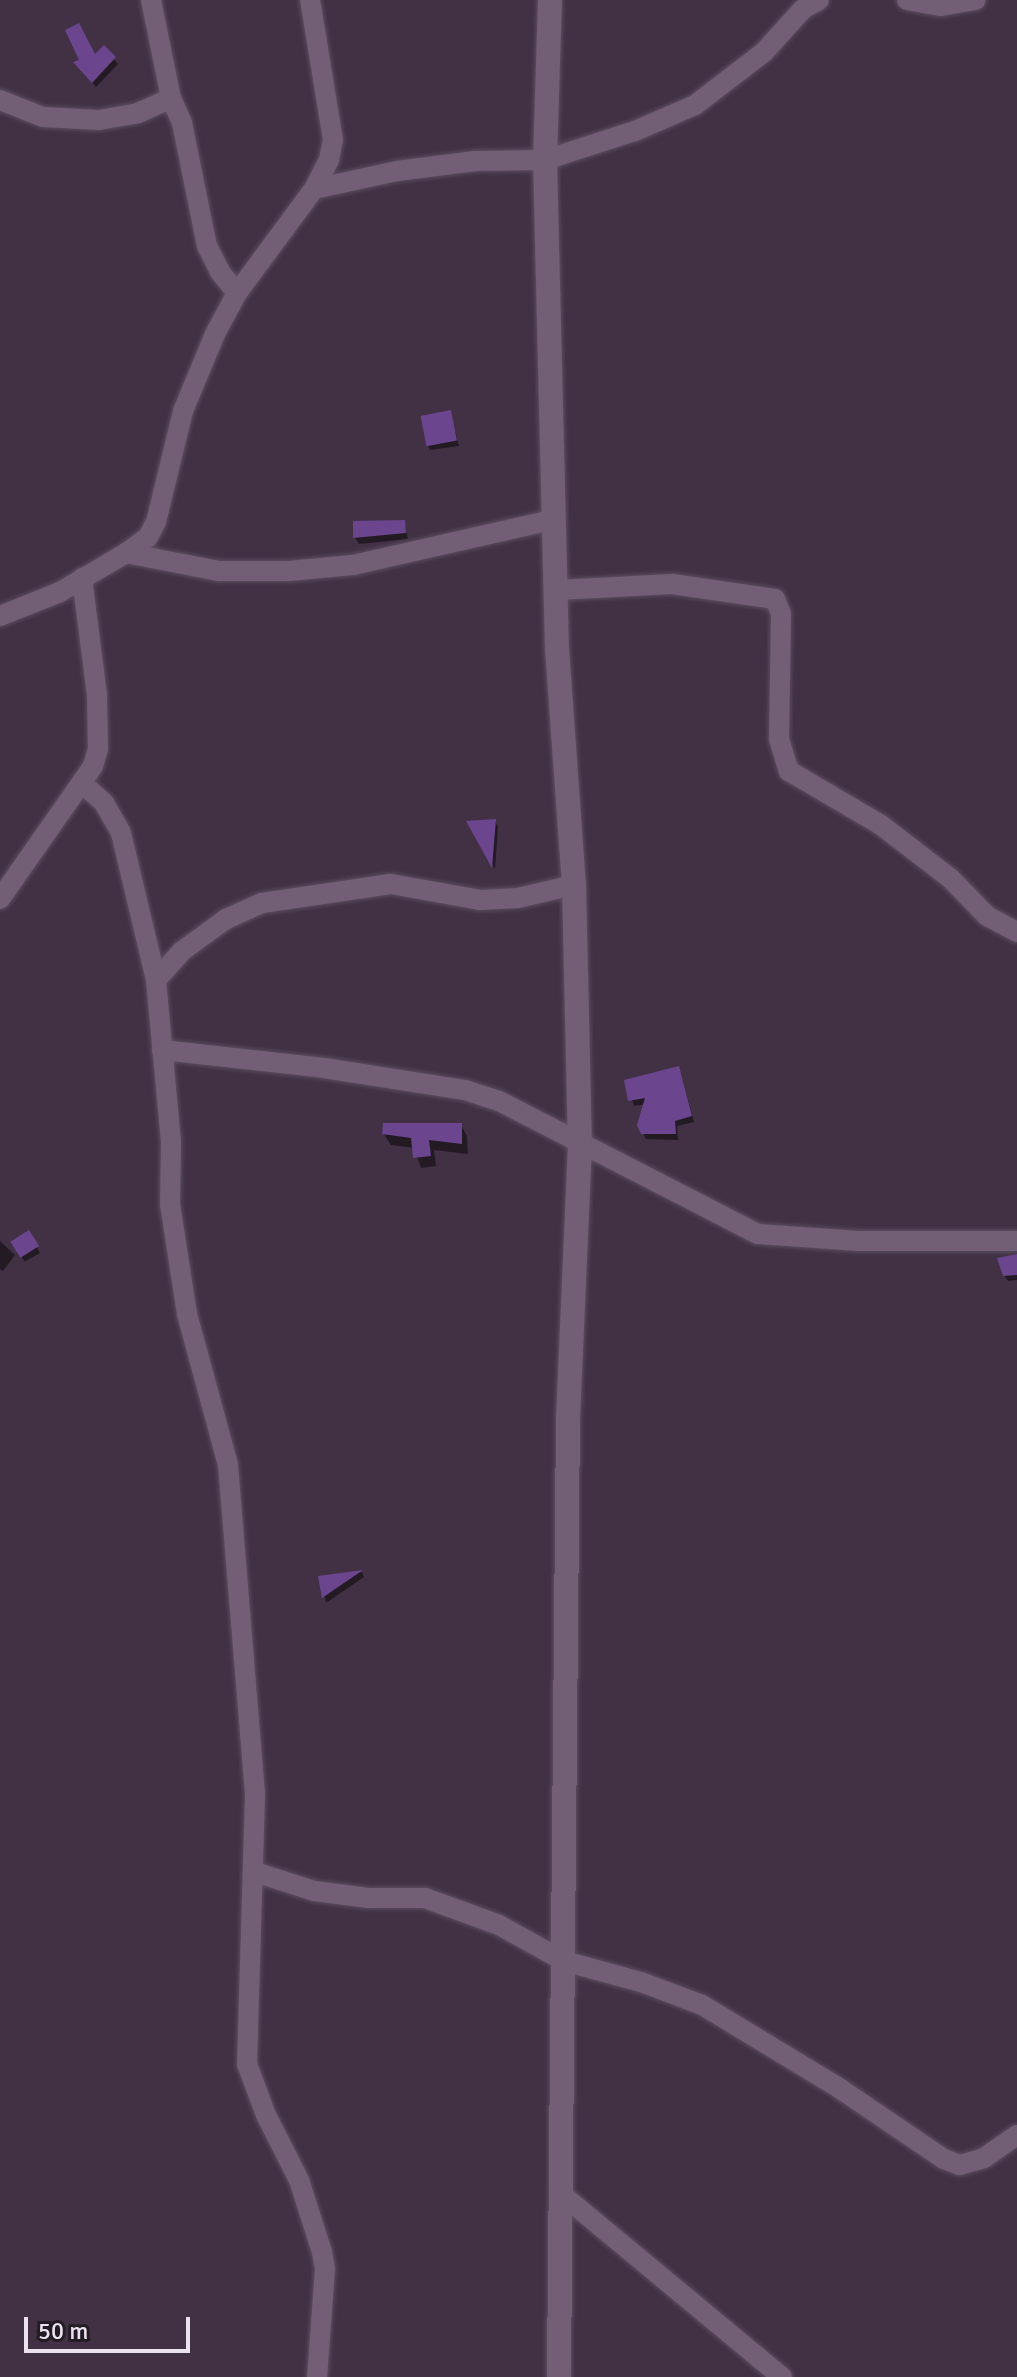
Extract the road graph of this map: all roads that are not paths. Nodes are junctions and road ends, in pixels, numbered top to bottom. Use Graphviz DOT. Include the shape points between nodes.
graph roads {
  1 [pos="151,0"];
  2 [pos="310,0"];
  3 [pos="550,0"];
  4 [pos="819,0"];
  5 [pos="907,0"];
  6 [pos="975,0"];
  7 [pos="171,98"];
  8 [pos="0,100"];
  9 [pos="545,160"];
  10 [pos="314,189"];
  11 [pos="237,293"];
  12 [pos="555,519"];
  13 [pos="126,553"];
  14 [pos="82,578"];
  15 [pos="558,590"];
  16 [pos="0,616"];
  17 [pos="82,783"];
  18 [pos="574,885"];
  19 [pos="0,899"];
  20 [pos="1017,932"];
  21 [pos="156,980"];
  22 [pos="162,1050"];
  23 [pos="580,1144"];
  24 [pos="1017,1241"];
  25 [pos="255,1872"];
  26 [pos="564,1961"];
  27 [pos="1017,2135"];
  28 [pos="559,2192"];
  29 [pos="317,2377"];
  30 [pos="559,2377"];
  31 [pos="782,2377"];
  1 -- 7 [label="street"];
  2 -- 10 [label="street" via="333,140"];
  3 -- 9 [label="street"];
  4 -- 9 [label="street" via="803,9 764,52 695,105"];
  5 -- 6 [label="street" via="941,6"];
  7 -- 8 [label="street" via="138,113 99,120 43,117"];
  7 -- 11 [label="street" via="182,123 207,246"];
  9 -- 10 [label="street" via="475,161"];
  9 -- 12 [label="street"];
  10 -- 11 [label="street"];
  11 -- 13 [label="street" via="183,411 159,515 148,537"];
  12 -- 13 [label="street" via="353,565 289,571 219,571"];
  12 -- 15 [label="street"];
  13 -- 14 [label="street"];
  14 -- 16 [label="street"];
  14 -- 17 [label="street" via="97,695 98,749"];
  15 -- 18 [label="street" via="557,649"];
  15 -- 20 [label="street" via="672,584 771,596 781,614 779,739 789,771 881,825 951,879 987,916"];
  17 -- 19 [label="street"];
  17 -- 21 [label="street" via="104,803 121,833"];
  18 -- 21 [label="street" via="518,898 480,900 391,884 262,903 226,919"];
  18 -- 23 [label="street"];
  21 -- 22 [label="street"];
  22 -- 23 [label="street" via="465,1090 499,1101"];
  22 -- 25 [label="street" via="171,1141 170,1204 179,1267 228,1465 255,1795"];
  23 -- 24 [label="street" via="758,1234 859,1241"];
  23 -- 26 [label="street" via="568,1416"];
  25 -- 26 [label="street" via="314,1891 425,1898 499,1925"];
  25 -- 29 [label="street" via="247,2064 299,2180 322,2252"];
  26 -- 27 [label="street" via="702,2005 952,2162 970,2165"];
  26 -- 28 [label="street"];
  28 -- 30 [label="street"];
  28 -- 31 [label="street"];
}
